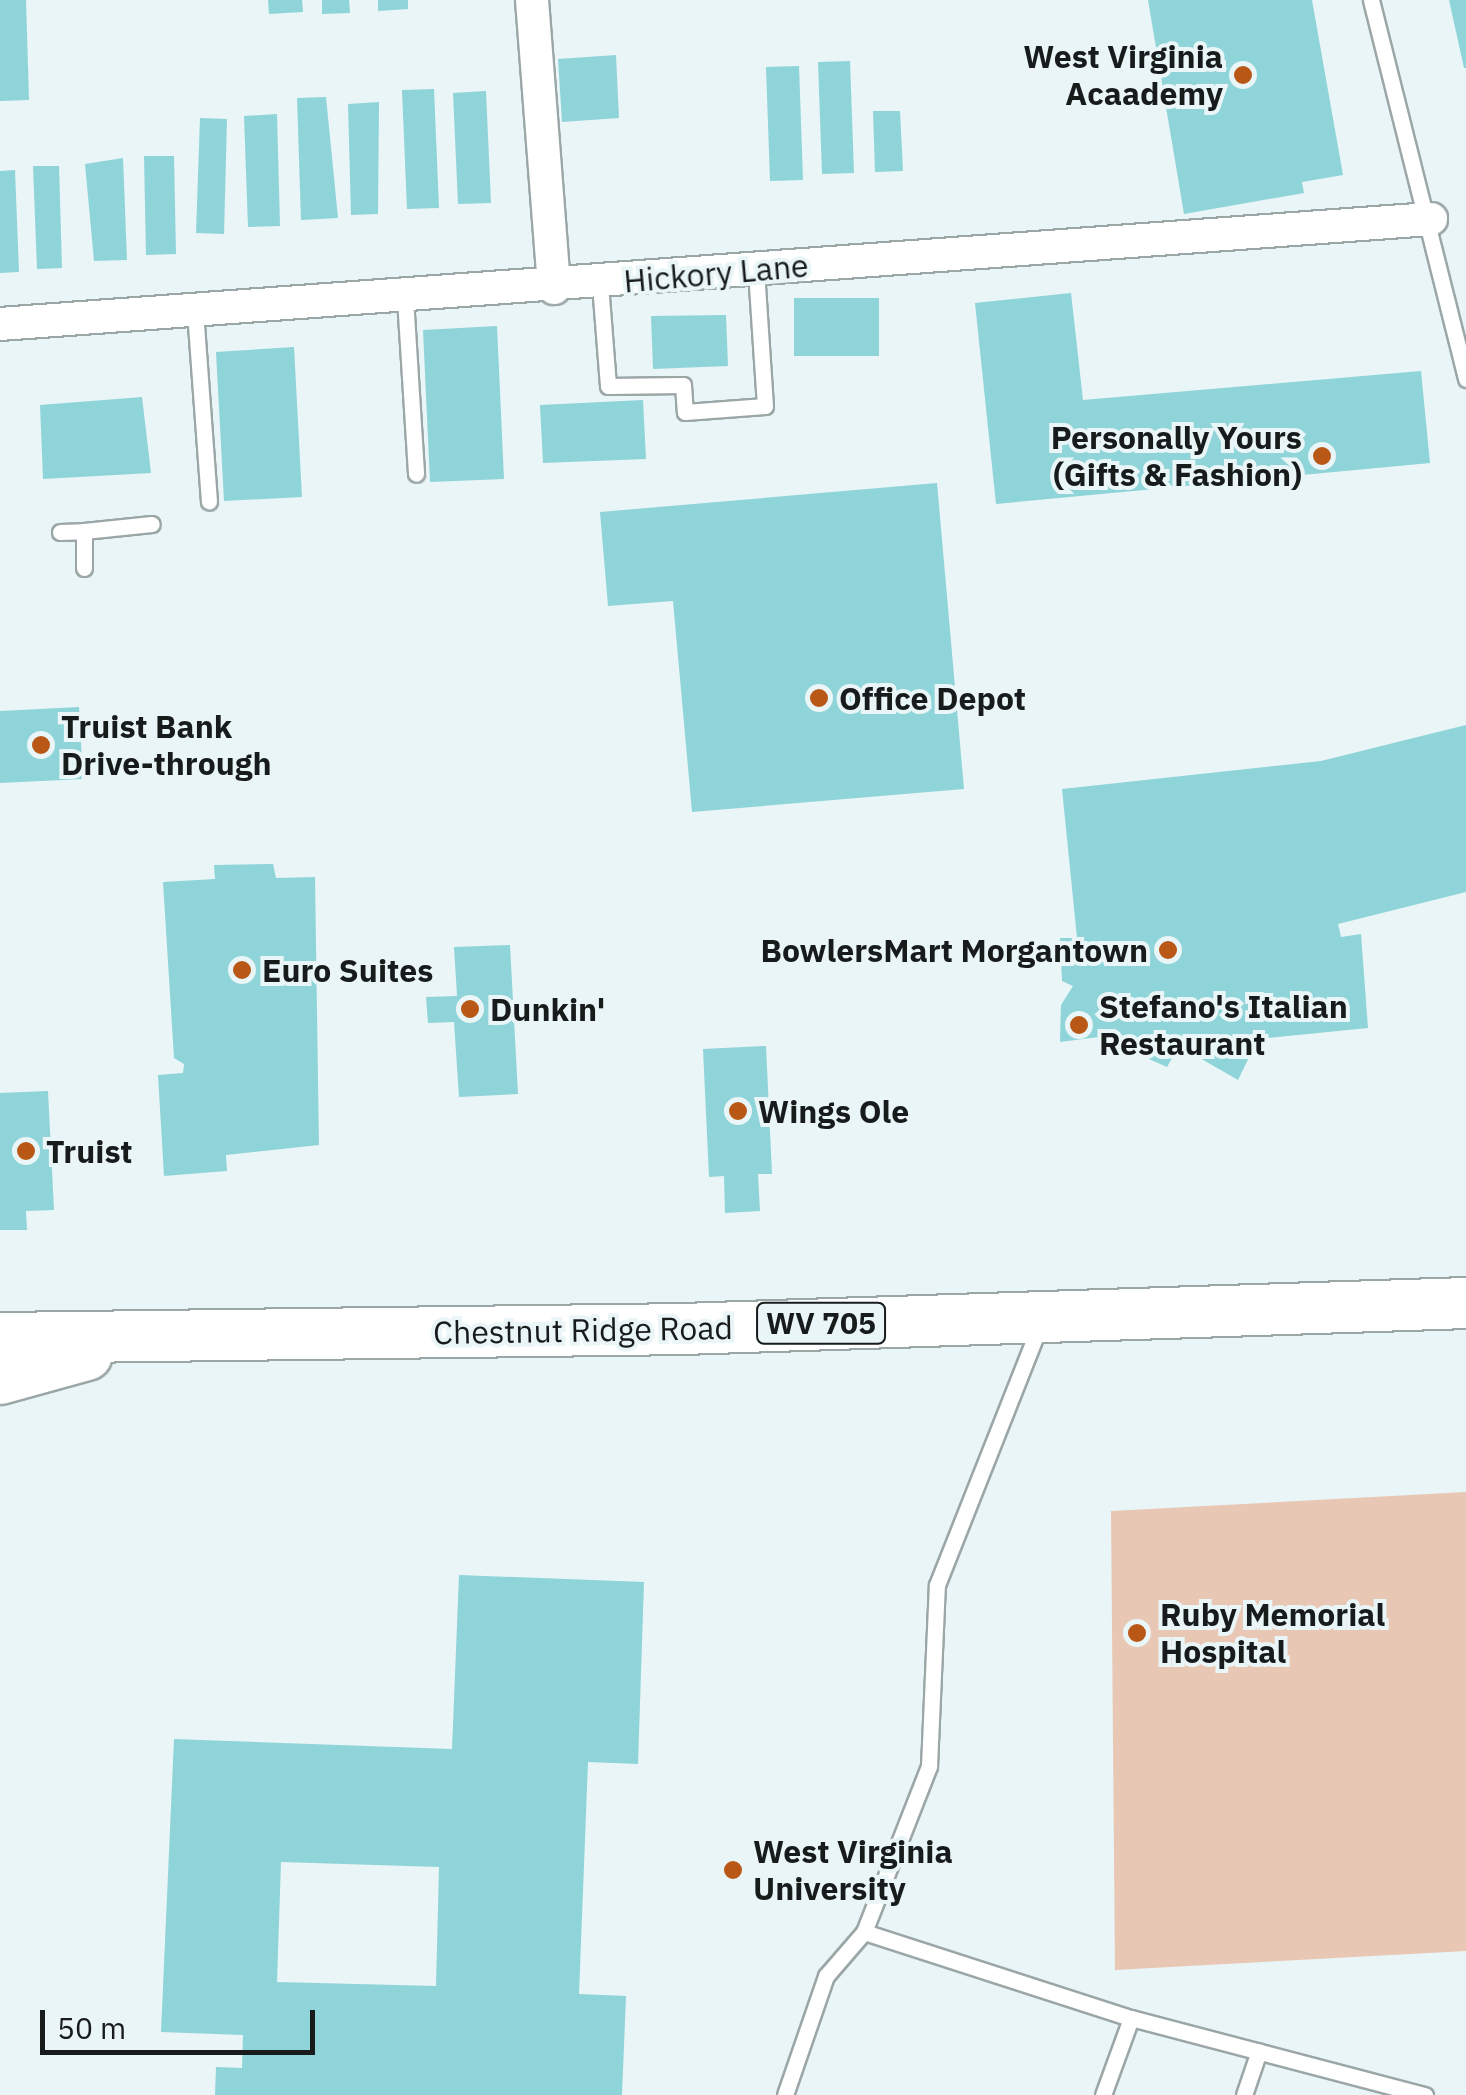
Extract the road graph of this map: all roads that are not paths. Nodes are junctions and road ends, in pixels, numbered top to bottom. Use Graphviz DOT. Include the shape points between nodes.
graph roads {
  1 [pos="532,0"];
  2 [pos="1371,0"];
  3 [pos="1431,219"];
  4 [pos="756,270"];
  5 [pos="600,284"];
  6 [pos="554,288"];
  7 [pos="404,298"];
  8 [pos="195,312"];
  9 [pos="0,324"];
  10 [pos="1466,380"];
  11 [pos="416,474"];
  12 [pos="208,500"];
  13 [pos="152,524"];
  14 [pos="84,531"];
  15 [pos="60,532"];
  16 [pos="84,568"];
  17 [pos="1466,1303"];
  18 [pos="1044,1314"];
  19 [pos="0,1338"];
  20 [pos="145,1338"];
  21 [pos="0,1379"];
  22 [pos="864,1932"];
  23 [pos="1131,2018"];
  24 [pos="1259,2051"];
  25 [pos="785,2095"];
  26 [pos="1103,2095"];
  27 [pos="1244,2095"];
  28 [pos="1425,2095"];
  1 -- 6 [label="street"];
  2 -- 3 [label="lane"];
  3 -- 4 [label="street, Hickory Lane"];
  3 -- 10 [label="lane"];
  4 -- 5 [label="street, Hickory Lane"];
  4 -- 5 [label="lane" via="766,406 684,412 683,385 608,386"];
  5 -- 6 [label="street, Hickory Lane"];
  6 -- 7 [label="street, Hickory Lane"];
  7 -- 8 [label="street, Hickory Lane"];
  7 -- 11 [label="lane"];
  8 -- 9 [label="street, Hickory Lane"];
  8 -- 12 [label="lane"];
  13 -- 14 [label="lane"];
  14 -- 15 [label="lane"];
  14 -- 16 [label="lane"];
  17 -- 18 [label="main road, Chestnut Ridge Road / WV 705"];
  18 -- 20 [label="main road, Chestnut Ridge Road / WV 705"];
  18 -- 22 [label="lane" via="938,1585 930,1766"];
  19 -- 20 [label="main road, Chestnut Ridge Road / WV 705"];
  20 -- 21 [label="main road"];
  22 -- 23 [label="lane"];
  22 -- 25 [label="lane" via="826,1976"];
  23 -- 24 [label="lane"];
  23 -- 26 [label="lane"];
  24 -- 27 [label="lane"];
  24 -- 28 [label="lane"];
}
